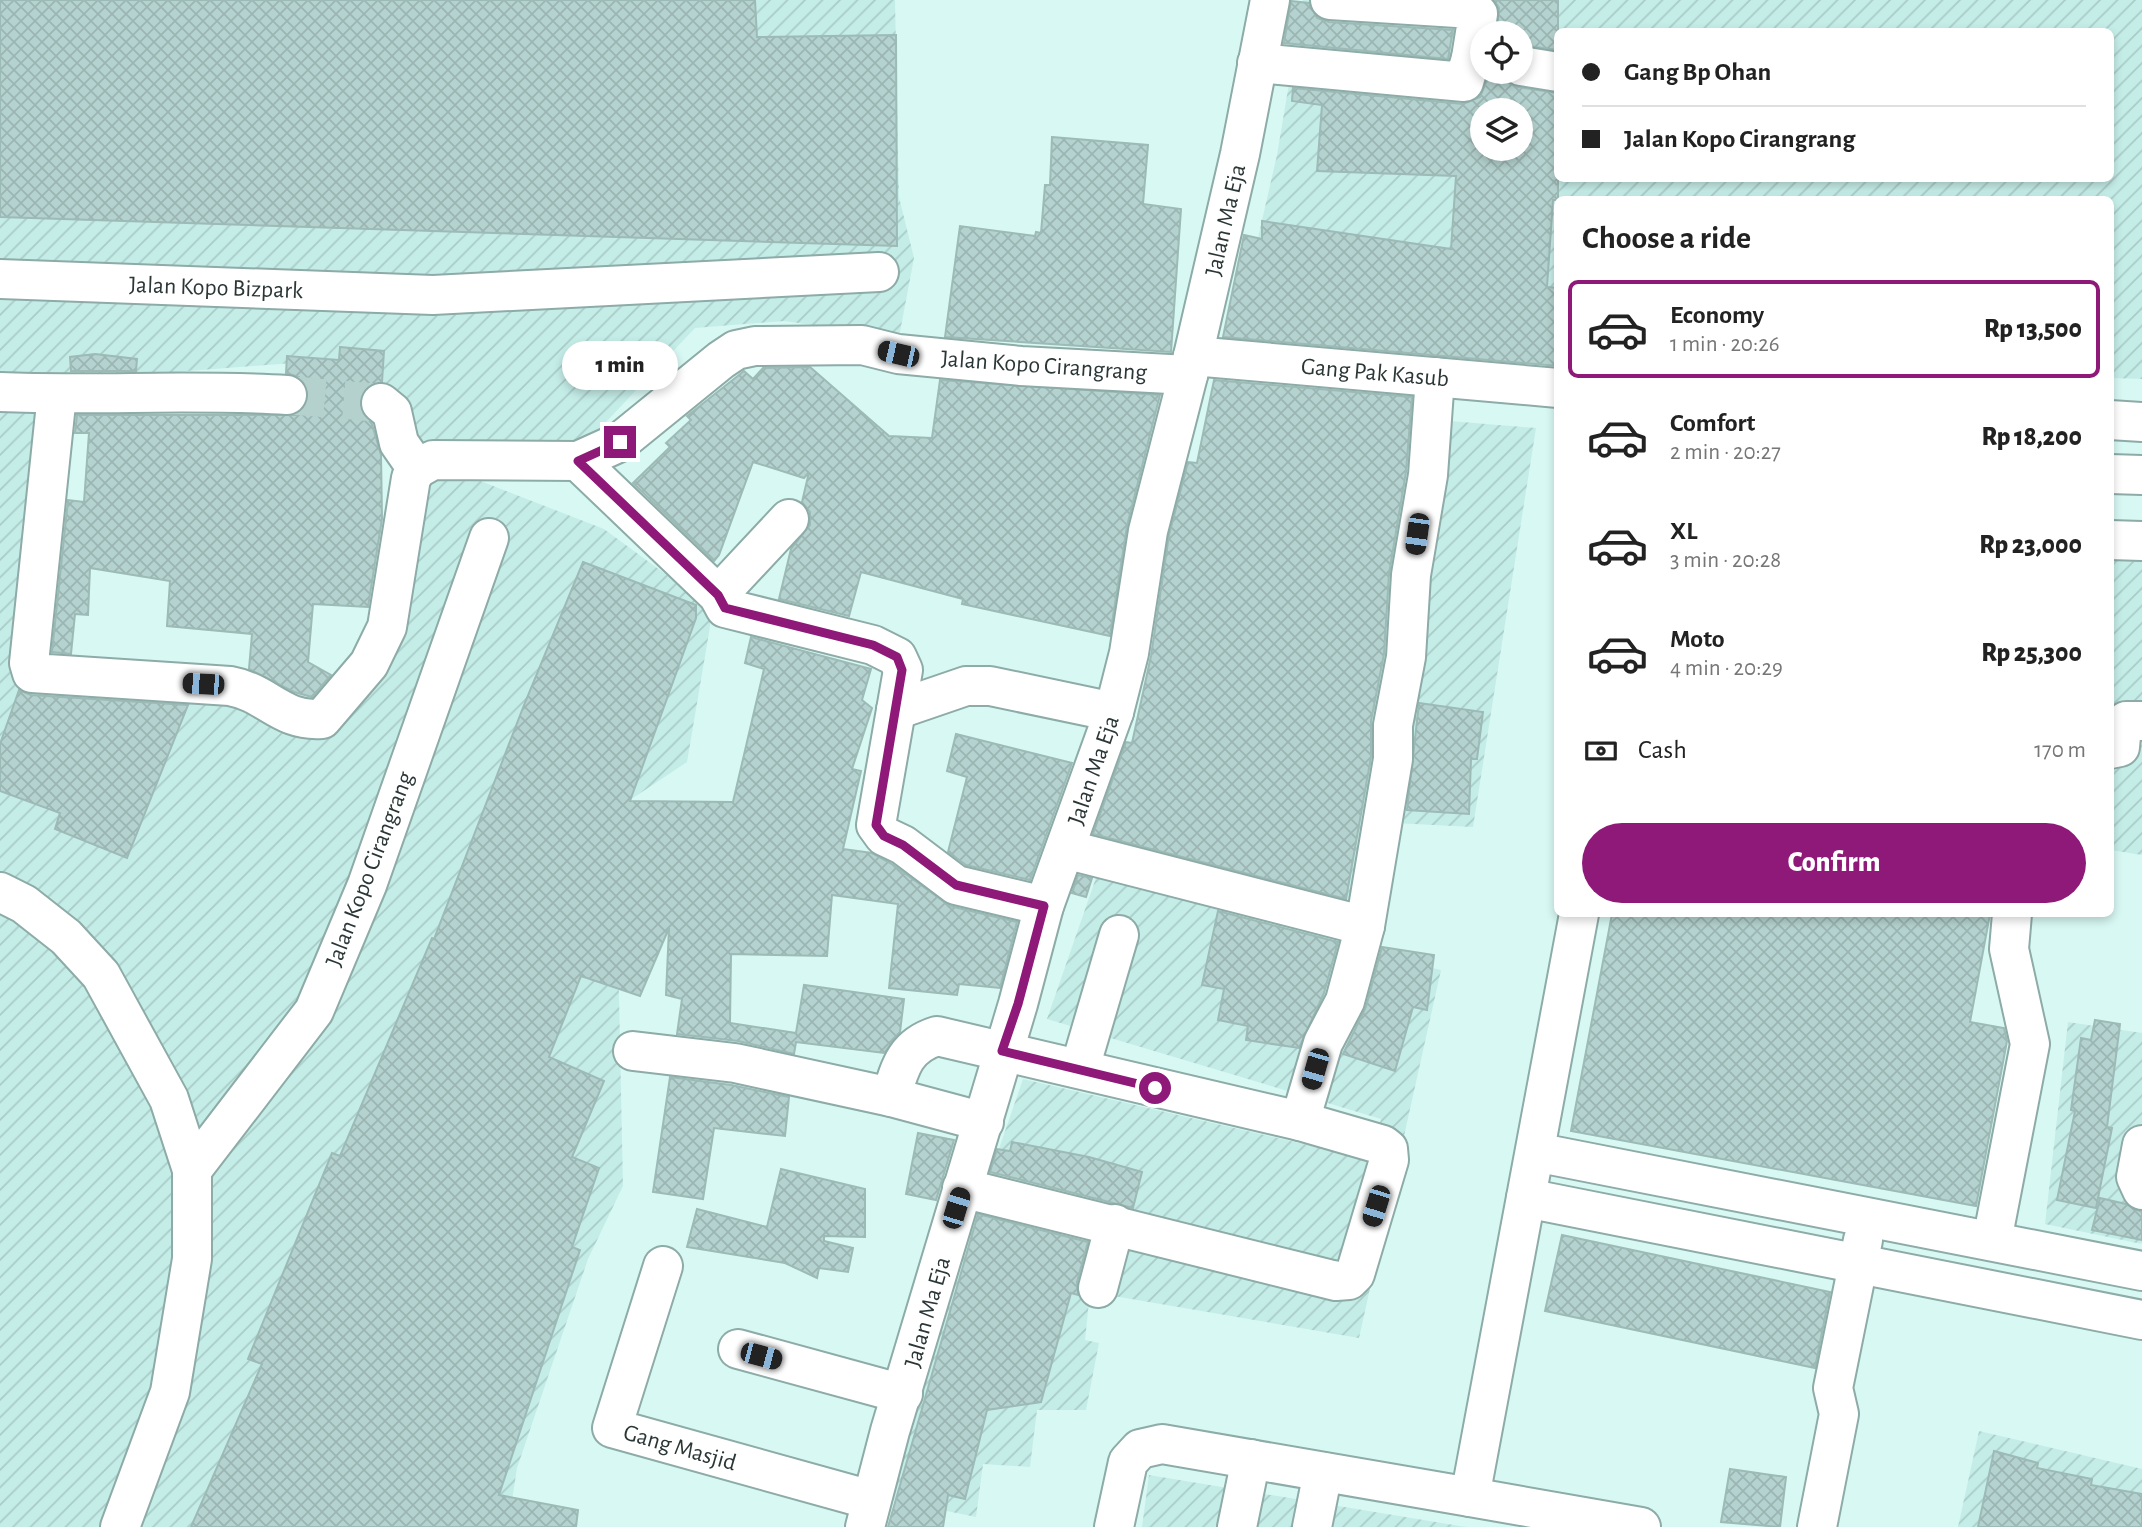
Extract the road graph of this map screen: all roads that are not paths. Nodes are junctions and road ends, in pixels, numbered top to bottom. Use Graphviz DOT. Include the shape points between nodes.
graph roads {
  1 [pos="1270,0"];
  2 [pos="1330,0"];
  3 [pos="1478,21"];
  4 [pos="1257,64"];
  5 [pos="1533,68"];
  6 [pos="1470,71"];
  7 [pos="1554,71"];
  8 [pos="879,272"];
  9 [pos="0,279"];
  10 [pos="1191,365"];
  11 [pos="1435,377"];
  12 [pos="1554,388"];
  13 [pos="0,392"];
  14 [pos="57,394"];
  15 [pos="287,395"];
  16 [pos="381,403"];
  17 [pos="2114,420"];
  18 [pos="2142,422"];
  19 [pos="578,461"];
  20 [pos="425,465"];
  21 [pos="2114,474"];
  22 [pos="2142,475"];
  23 [pos="789,519"];
  24 [pos="489,538"];
  25 [pos="2114,540"];
  26 [pos="2142,541"];
  27 [pos="722,602"];
  28 [pos="896,710"];
  29 [pos="1114,712"];
  30 [pos="2142,721"];
  31 [pos="2114,748"];
  32 [pos="1065,849"];
  33 [pos="0,892"];
  34 [pos="1044,906"];
  35 [pos="1578,917"];
  36 [pos="2012,917"];
  37 [pos="1365,926"];
  38 [pos="1119,935"];
  39 [pos="633,1051"];
  40 [pos="1002,1051"];
  41 [pos="1080,1068"];
  42 [pos="891,1097"];
  43 [pos="1300,1121"];
  44 [pos="984,1122"];
  45 [pos="2142,1145"];
  46 [pos="1535,1152"];
  47 [pos="192,1170"];
  48 [pos="962,1188"];
  49 [pos="2142,1191"];
  50 [pos="1526,1198"];
  51 [pos="1867,1218"];
  52 [pos="1115,1224"];
  53 [pos="1992,1241"];
  54 [pos="1859,1264"];
  55 [pos="663,1266"];
  56 [pos="2142,1271"];
  57 [pos="1098,1288"];
  58 [pos="2142,1320"];
  59 [pos="738,1349"];
  60 [pos="903,1394"];
  61 [pos="1251,1459"];
  62 [pos="1324,1472"];
  63 [pos="1470,1497"];
  64 [pos="868,1513"];
  65 [pos="120,1527"];
  66 [pos="1114,1527"];
  67 [pos="1237,1527"];
  68 [pos="1312,1527"];
  69 [pos="1641,1527"];
  70 [pos="1817,1527"];
  1 -- 4 [label="street, Jalan Ma Eja"];
  2 -- 3 [label="street" via="1473,9"];
  4 -- 6 [label="street" via="1464,82"];
  4 -- 10 [label="street, Jalan Ma Eja"];
  5 -- 7 [label="street"];
  8 -- 9 [label="street, Jalan Kopo Bizpark" via="433,295"];
  10 -- 11 [label="street, Gang Pak Kasub"];
  10 -- 19 [label="street, Jalan Kopo Cirangrang" via="1021,366 898,354 862,345 755,346 736,350 620,442"];
  10 -- 29 [label="street, Jalan Ma Eja" via="1148,531 1129,653"];
  11 -- 12 [label="street, Gang Pak Kasub"];
  11 -- 37 [label="street" via="1428,475 1411,575 1393,759"];
  13 -- 14 [label="street"];
  14 -- 15 [label="street" via="213,390"];
  14 -- 20 [label="street" via="29,663 37,674 230,686 248,689 294,718 322,719 380,645 400,555 406,495"];
  16 -- 20 [label="street" via="393,412 399,443"];
  17 -- 18 [label="street"];
  19 -- 20 [label="street, Jalan Kopo Cirangrang"];
  19 -- 27 [label="street"];
  21 -- 22 [label="street"];
  23 -- 27 [label="street"];
  24 -- 47 [label="street, Jalan Kopo Cirangrang" via="367,885 314,1011"];
  25 -- 26 [label="street"];
  27 -- 28 [label="street" via="873,645 897,657 902,670"];
  28 -- 29 [label="street" via="966,687 990,686"];
  28 -- 34 [label="street" via="876,825 884,836 956,885"];
  29 -- 32 [label="street, Jalan Ma Eja"];
  30 -- 31 [label="street" via="2126,721 2120,747"];
  32 -- 34 [label="street, Jalan Ma Eja"];
  32 -- 37 [label="street"];
  33 -- 47 [label="street" via="24,904 66,937 101,975 169,1098"];
  34 -- 40 [label="street, Jalan Ma Eja"];
  35 -- 46 [label="street"];
  36 -- 53 [label="street" via="2009,949 2030,1044"];
  37 -- 43 [label="street" via="1345,1001 1323,1043"];
  38 -- 41 [label="street"];
  39 -- 42 [label="street" via="736,1063"];
  40 -- 41 [label="street"];
  40 -- 42 [label="street" via="937,1036 921,1041 902,1060"];
  40 -- 44 [label="street, Jalan Ma Eja"];
  41 -- 43 [label="street"];
  42 -- 44 [label="street"];
  43 -- 52 [label="street" via="1388,1149 1389,1160 1359,1262 1349,1280 1336,1281"];
  44 -- 48 [label="street, Jalan Ma Eja"];
  45 -- 49 [label="street" via="2136,1177"];
  46 -- 50 [label="street"];
  46 -- 51 [label="street"];
  47 -- 65 [label="street" via="192,1259 170,1392"];
  48 -- 52 [label="street"];
  48 -- 60 [label="street, Jalan Ma Eja"];
  50 -- 54 [label="street"];
  50 -- 63 [label="street"];
  51 -- 53 [label="street"];
  51 -- 54 [label="street"];
  52 -- 57 [label="street"];
  53 -- 56 [label="street"];
  54 -- 58 [label="street"];
  54 -- 70 [label="street" via="1833,1388 1839,1414"];
  55 -- 64 [label="street, Gang Masjid" via="612,1428"];
  59 -- 60 [label="street"];
  60 -- 64 [label="street, Jalan Ma Eja"];
  61 -- 62 [label="street"];
  61 -- 66 [label="street" via="1163,1444 1140,1449 1128,1462"];
  61 -- 67 [label="street"];
  62 -- 63 [label="street"];
  62 -- 68 [label="street"];
  63 -- 69 [label="street"];
}
